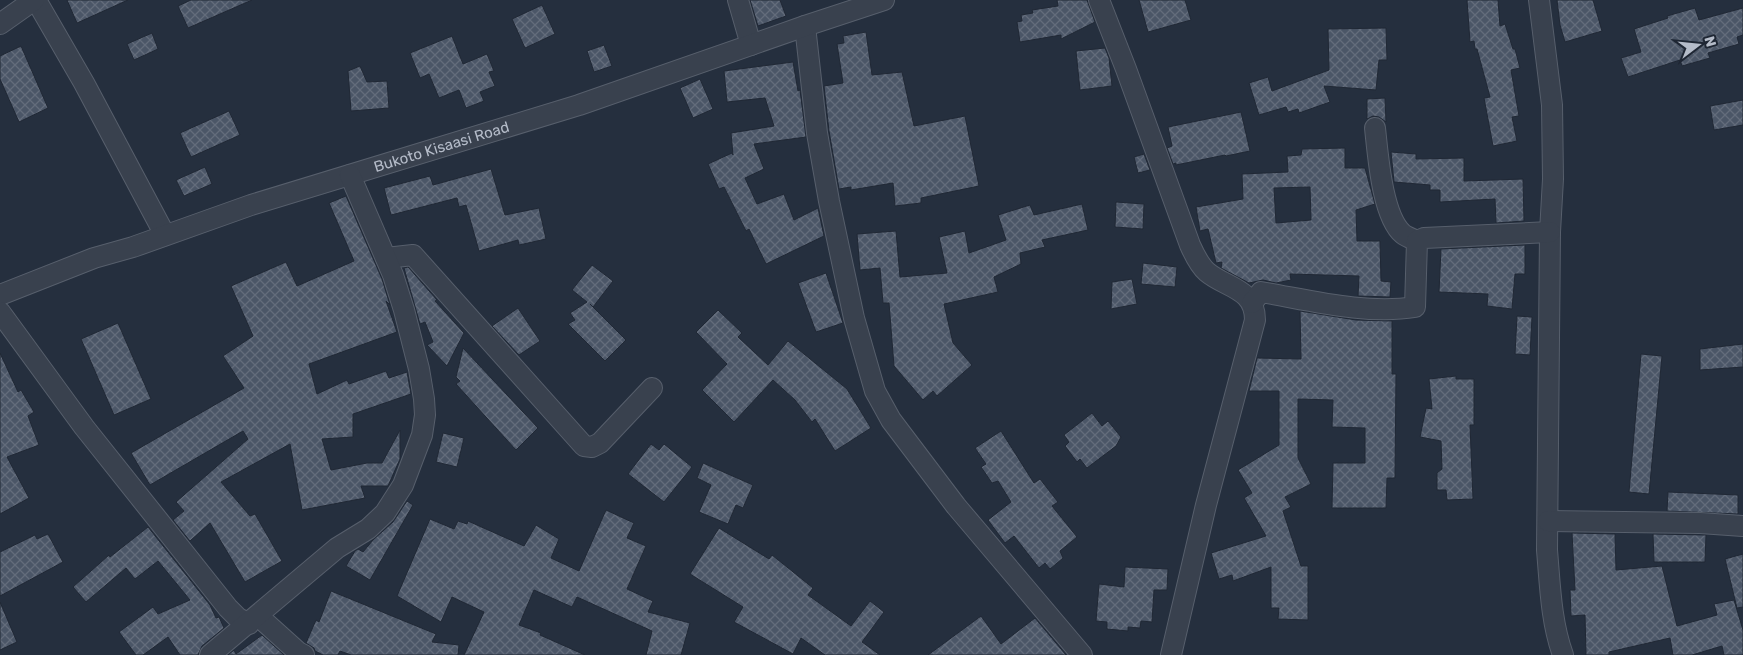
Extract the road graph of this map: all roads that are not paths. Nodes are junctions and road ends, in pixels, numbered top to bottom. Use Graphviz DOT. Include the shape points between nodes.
graph roads {
  1 [pos="35,0"];
  2 [pos="738,0"];
  3 [pos="884,0"];
  4 [pos="1099,0"];
  5 [pos="1539,0"];
  6 [pos="0,24"];
  7 [pos="805,26"];
  8 [pos="751,45"];
  9 [pos="1375,128"];
  10 [pos="350,175"];
  11 [pos="1550,232"];
  12 [pos="165,235"];
  13 [pos="1417,241"];
  14 [pos="386,258"];
  15 [pos="0,295"];
  16 [pos="1252,303"];
  17 [pos="0,312"];
  18 [pos="652,388"];
  19 [pos="1548,521"];
  20 [pos="1743,526"];
  21 [pos="254,620"];
  22 [pos="210,655"];
  23 [pos="304,655"];
  24 [pos="1082,655"];
  25 [pos="1171,655"];
  26 [pos="1563,655"];
  1 -- 6 [label="street"];
  1 -- 12 [label="street" via="84,83"];
  2 -- 8 [label="street"];
  3 -- 7 [label="street, Bukoto Kisaasi Road"];
  4 -- 16 [label="street" via="1198,262 1207,272 1243,293"];
  5 -- 11 [label="street" via="1552,105"];
  7 -- 8 [label="street, Bukoto Kisaasi Road"];
  7 -- 24 [label="street" via="816,133 854,318 874,391 891,420 956,506"];
  8 -- 10 [label="street, Bukoto Kisaasi Road" via="579,105"];
  9 -- 13 [label="street" via="1389,212 1402,234"];
  10 -- 12 [label="street, Bukoto Kisaasi Road"];
  10 -- 14 [label="street"];
  11 -- 13 [label="street" via="1424,238"];
  11 -- 19 [label="street"];
  12 -- 15 [label="street, Bukoto Kisaasi Road" via="86,261"];
  13 -- 16 [label="street" via="1414,307 1398,310 1357,307 1261,292"];
  14 -- 18 [label="street" via="413,254 584,446 600,443"];
  14 -- 21 [label="street" via="404,310 424,399 422,435 413,460 403,485 385,513 330,554"];
  16 -- 25 [label="street" via="1255,320 1206,504"];
  17 -- 21 [label="street" via="84,426 228,608 238,618"];
  19 -- 20 [label="street"];
  19 -- 26 [label="street" via="1551,598"];
  21 -- 22 [label="street"];
  21 -- 23 [label="street"];
}
